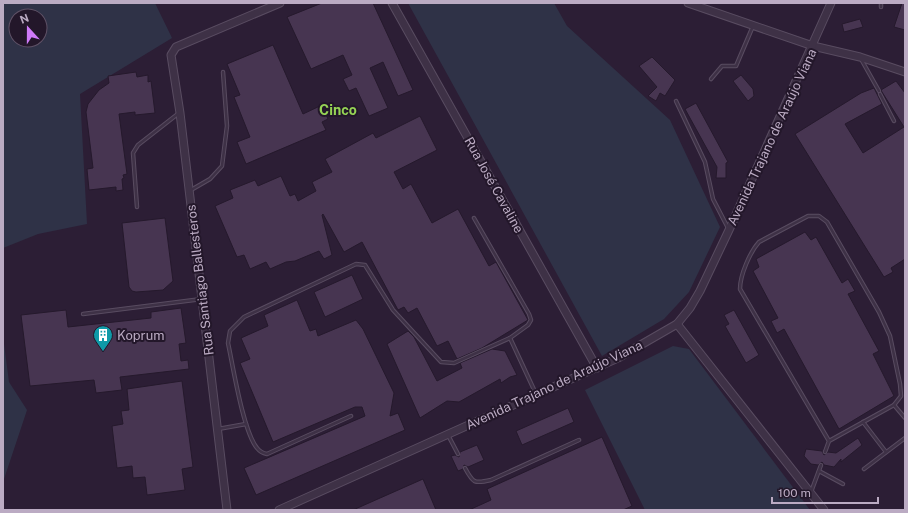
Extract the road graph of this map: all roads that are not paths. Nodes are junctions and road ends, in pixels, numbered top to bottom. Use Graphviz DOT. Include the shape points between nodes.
graph roads {
  1 [pos="280,3"];
  2 [pos="392,3"];
  3 [pos="688,3"];
  4 [pos="832,3"];
  5 [pos="881,3"];
  6 [pos="697,4"];
  7 [pos="881,7"];
  8 [pos="753,25"];
  9 [pos="813,46"];
  10 [pos="860,57"];
  11 [pos="223,72"];
  12 [pos="905,72"];
  13 [pos="711,80"];
  14 [pos="676,101"];
  15 [pos="180,113"];
  16 [pos="894,121"];
  17 [pos="189,191"];
  18 [pos="137,207"];
  19 [pos="474,218"];
  20 [pos="729,230"];
  21 [pos="202,299"];
  22 [pos="83,314"];
  23 [pos="677,324"];
  24 [pos="510,338"];
  25 [pos="597,368"];
  26 [pos="536,395"];
  27 [pos="894,405"];
  28 [pos="351,416"];
  29 [pos="905,418"];
  30 [pos="863,422"];
  31 [pos="246,424"];
  32 [pos="217,429"];
  33 [pos="448,434"];
  34 [pos="905,438"];
  35 [pos="579,440"];
  36 [pos="829,441"];
  37 [pos="825,452"];
  38 [pos="886,452"];
  39 [pos="458,454"];
  40 [pos="821,465"];
  41 [pos="465,468"];
  42 [pos="864,469"];
  43 [pos="819,471"];
  44 [pos="843,484"];
  45 [pos="811,493"];
  46 [pos="227,510"];
  47 [pos="279,510"];
  48 [pos="824,510"];
  1 -- 15 [label="street, Rua Santiago Ballesteros" via="176,47 172,51"];
  2 -- 25 [label="street, Rua José Cavaline"];
  3 -- 6 [label="street"];
  4 -- 9 [label="street, Avenida Trajano de Araújo Viana"];
  5 -- 7 [label="lane"];
  6 -- 8 [label="street"];
  8 -- 9 [label="street"];
  8 -- 13 [label="lane" via="736,66 722,66"];
  9 -- 10 [label="street"];
  9 -- 20 [label="street, Avenida Trajano de Araújo Viana"];
  10 -- 12 [label="street"];
  10 -- 16 [label="lane"];
  11 -- 17 [label="lane" via="227,126 222,166 210,179"];
  14 -- 20 [label="lane" via="705,162 713,199"];
  15 -- 17 [label="street, Rua Santiago Ballesteros"];
  15 -- 18 [label="lane" via="138,145 133,153"];
  17 -- 21 [label="street, Rua Santiago Ballesteros"];
  19 -- 24 [label="lane" via="531,320"];
  20 -- 23 [label="street, Avenida Trajano de Araújo Viana" via="700,291"];
  21 -- 22 [label="lane"];
  21 -- 32 [label="street, Rua Santiago Ballesteros"];
  23 -- 25 [label="street, Avenida Trajano de Araújo Viana"];
  23 -- 45 [label="street"];
  24 -- 26 [label="lane"];
  24 -- 31 [label="lane" via="454,364 442,362 393,310 365,264 356,264 244,317 230,331 228,343"];
  25 -- 26 [label="street, Avenida Trajano de Araújo Viana"];
  26 -- 33 [label="street, Avenida Trajano de Araújo Viana"];
  27 -- 29 [label="lane"];
  27 -- 30 [label="lane"];
  27 -- 36 [label="lane" via="901,396 890,336 827,222 819,216 808,216 759,242 740,282 740,289"];
  28 -- 31 [label="lane" via="267,454 256,447"];
  30 -- 36 [label="lane"];
  30 -- 38 [label="lane"];
  31 -- 32 [label="lane"];
  32 -- 46 [label="street, Rua Santiago Ballesteros"];
  33 -- 39 [label="lane"];
  33 -- 47 [label="street, Avenida Trajano de Araújo Viana"];
  34 -- 38 [label="lane"];
  35 -- 41 [label="lane" via="478,484 472,480"];
  36 -- 37 [label="lane"];
  38 -- 42 [label="lane"];
  40 -- 43 [label="lane"];
  43 -- 44 [label="lane"];
  43 -- 45 [label="lane"];
  45 -- 48 [label="street"];
}
